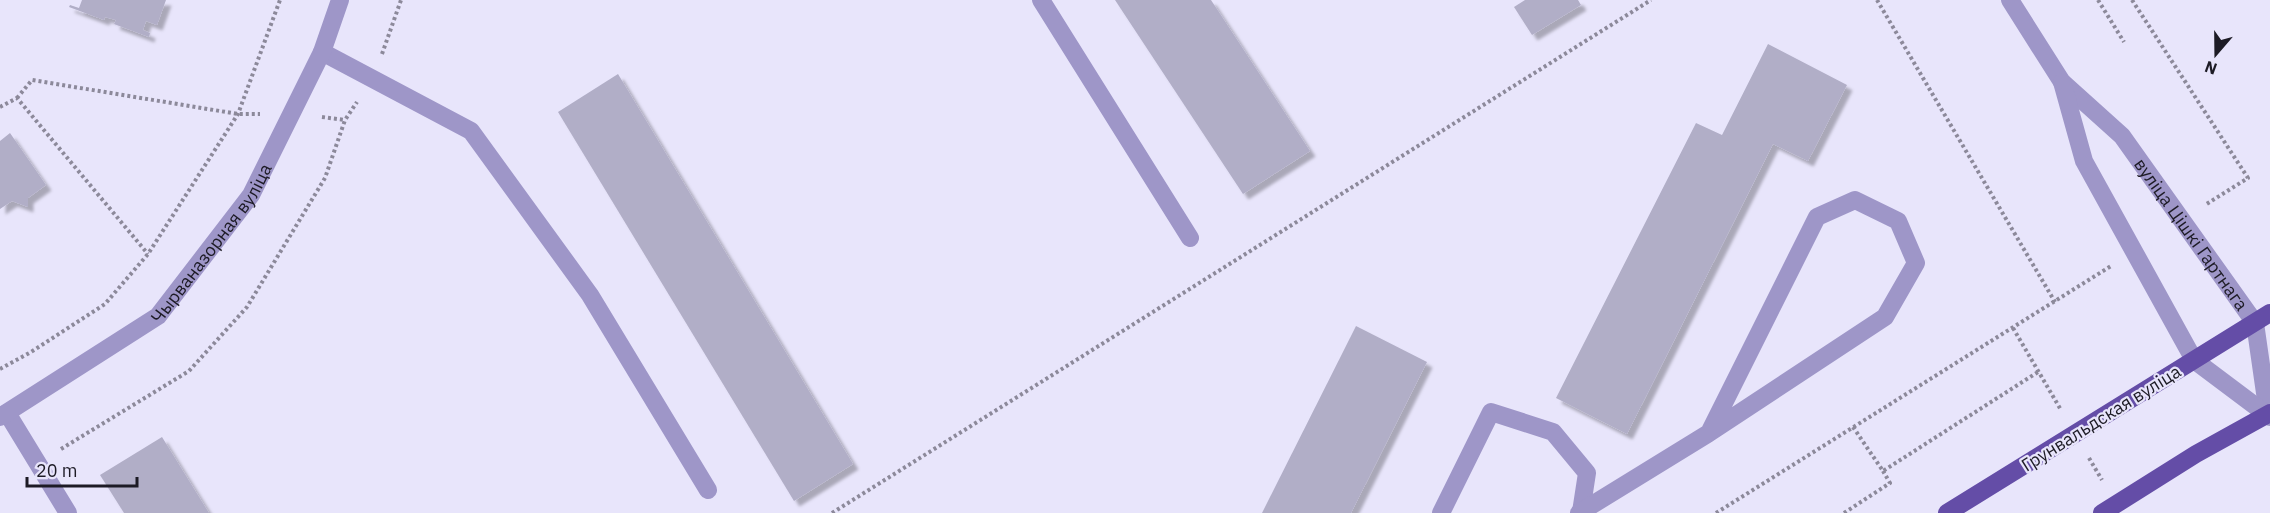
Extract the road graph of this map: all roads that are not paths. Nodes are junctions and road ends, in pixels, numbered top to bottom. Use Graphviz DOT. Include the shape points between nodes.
graph roads {
  1 [pos="340,0"];
  2 [pos="1041,0"];
  3 [pos="2010,0"];
  4 [pos="322,52"];
  5 [pos="2062,82"];
  6 [pos="1190,238"];
  7 [pos="2262,318"];
  8 [pos="2194,360"];
  9 [pos="4,415"];
  10 [pos="2269,415"];
  11 [pos="1709,433"];
  12 [pos="708,490"];
  13 [pos="66,512"];
  14 [pos="1580,512"];
  15 [pos="1441,513"];
  16 [pos="1947,513"];
  17 [pos="2102,513"];
  1 -- 4 [label="street, Чырваназорная вуліца"];
  2 -- 6 [label="street"];
  3 -- 5 [label="street, вуліца Цішкі Гартнага"];
  4 -- 9 [label="street, Чырваназорная вуліца" via="251,195 158,316"];
  4 -- 12 [label="street" via="471,131 590,295"];
  5 -- 7 [label="street, вуліца Цішкі Гартнага" via="2122,136 2181,220"];
  5 -- 8 [label="street, вуліца Цішкі Гартнага" via="2084,161"];
  7 -- 8 [label="main road, Грунвальдская вуліца"];
  7 -- 10 [label="street, вуліца Цішкі Гартнага"];
  8 -- 10 [label="street, вуліца Цішкі Гартнага"];
  8 -- 16 [label="main road, Грунвальдская вуліца"];
  9 -- 13 [label="street"];
  10 -- 17 [label="main road" via="2196,454"];
  11 -- 11 [label="street" via="1885,317 1916,263 1898,221 1855,200 1817,217"];
  11 -- 14 [label="street"];
  14 -- 15 [label="street" via="1587,473 1553,432 1491,412"];
}
